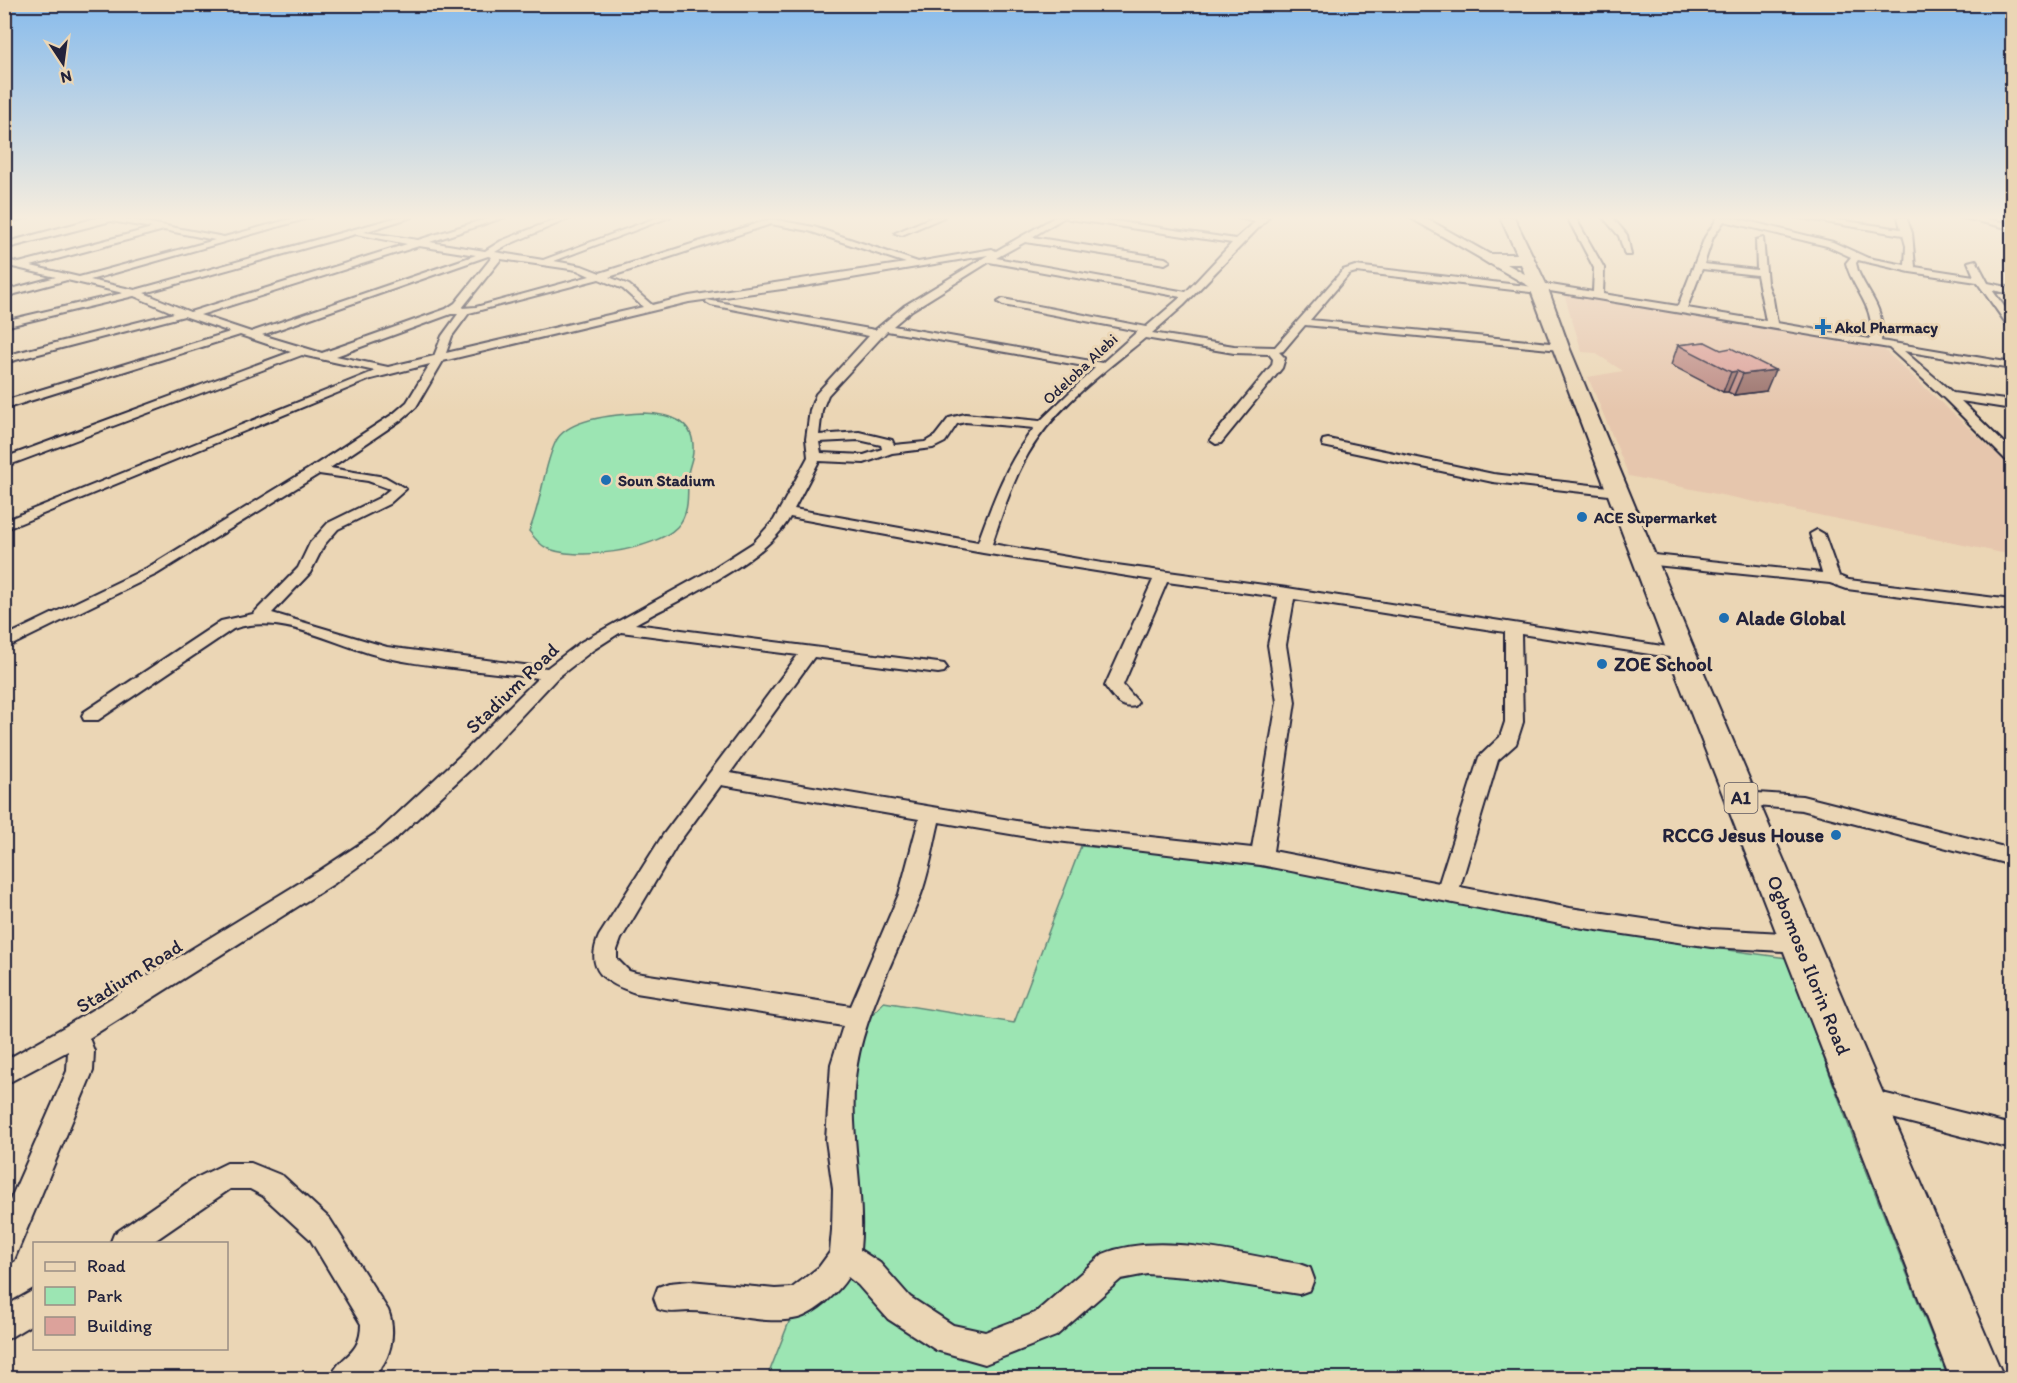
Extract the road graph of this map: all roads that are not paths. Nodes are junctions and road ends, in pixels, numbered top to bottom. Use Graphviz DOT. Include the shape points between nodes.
graph roads {
  1 [pos="60,282"];
  2 [pos="83,282"];
  3 [pos="177,282"];
  4 [pos="294,282"];
  5 [pos="410,282"];
  6 [pos="478,282"];
  7 [pos="580,282"];
  8 [pos="614,282"];
  9 [pos="817,282"];
  10 [pos="951,282"];
  11 [pos="1097,282"];
  12 [pos="1200,282"];
  13 [pos="1338,282"];
  14 [pos="1536,282"];
  15 [pos="1547,282"];
  16 [pos="1599,282"];
  17 [pos="1693,282"];
  18 [pos="1764,282"];
  19 [pos="1859,282"];
  20 [pos="1980,282"];
  21 [pos="1986,286"];
  22 [pos="2013,291"];
  23 [pos="135,293"];
  24 [pos="4,294"];
  25 [pos="1187,295"];
  26 [pos="1598,296"];
  27 [pos="689,299"];
  28 [pos="1003,302"];
  29 [pos="650,308"];
  30 [pos="450,311"];
  31 [pos="1681,311"];
  32 [pos="465,312"];
  33 [pos="187,314"];
  34 [pos="1302,322"];
  35 [pos="4,324"];
  36 [pos="2013,324"];
  37 [pos="1772,326"];
  38 [pos="882,331"];
  39 [pos="1144,332"];
  40 [pos="244,334"];
  41 [pos="1875,343"];
  42 [pos="1892,346"];
  43 [pos="1560,347"];
  44 [pos="301,352"];
  45 [pos="1273,352"];
  46 [pos="323,357"];
  47 [pos="438,359"];
  48 [pos="4,360"];
  49 [pos="1102,366"];
  50 [pos="2013,366"];
  51 [pos="389,370"];
  52 [pos="1949,396"];
  53 [pos="4,405"];
  54 [pos="2013,405"];
  55 [pos="1044,425"];
  56 [pos="813,439"];
  57 [pos="1216,440"];
  58 [pos="1328,443"];
  59 [pos="1998,446"];
  60 [pos="2013,448"];
  61 [pos="889,450"];
  62 [pos="815,458"];
  63 [pos="2013,458"];
  64 [pos="4,463"];
  65 [pos="317,470"];
  66 [pos="1618,492"];
  67 [pos="786,512"];
  68 [pos="4,526"];
  69 [pos="1817,534"];
  70 [pos="983,548"];
  71 [pos="1645,559"];
  72 [pos="1162,576"];
  73 [pos="1832,579"];
  74 [pos="1287,593"];
  75 [pos="2013,605"];
  76 [pos="259,617"];
  77 [pos="618,627"];
  78 [pos="1513,627"];
  79 [pos="4,644"];
  80 [pos="810,651"];
  81 [pos="1682,654"];
  82 [pos="938,668"];
  83 [pos="551,674"];
  84 [pos="1129,702"];
  85 [pos="91,716"];
  86 [pos="717,778"];
  87 [pos="1742,799"];
  88 [pos="931,814"];
  89 [pos="1262,857"];
  90 [pos="2013,857"];
  91 [pos="1447,892"];
  92 [pos="1800,943"];
  93 [pos="858,1018"];
  94 [pos="75,1034"];
  95 [pos="4,1074"];
  96 [pos="1864,1101"];
  97 [pos="2013,1137"];
  98 [pos="127,1242"];
  99 [pos="4,1250"];
  100 [pos="844,1257"];
  101 [pos="1299,1279"];
  102 [pos="669,1298"];
  103 [pos="33,1306"];
  104 [pos="4,1326"];
  105 [pos="347,1378"];
  106 [pos="1977,1378"];
  1 -- 24 [label="street"];
  2 -- 23 [label="street"];
  3 -- 23 [label="street"];
  4 -- 33 [label="street"];
  5 -- 40 [label="street"];
  6 -- 30 [label="street"];
  7 -- 32 [label="street"];
  8 -- 29 [label="street"];
  9 -- 27 [label="street"];
  10 -- 38 [label="street" via="917,302"];
  11 -- 25 [label="street"];
  12 -- 25 [label="street, Odeloba Alebi"];
  13 -- 34 [label="street"];
  14 -- 43 [label="highway, Ogbomoso Ilorin Road / A1"];
  15 -- 26 [label="street"];
  16 -- 26 [label="street"];
  17 -- 31 [label="street"];
  18 -- 37 [label="street"];
  19 -- 41 [label="street" via="1877,318"];
  20 -- 21 [label="street"];
  21 -- 22 [label="street"];
  21 -- 36 [label="street"];
  23 -- 33 [label="street"];
  23 -- 35 [label="street"];
  25 -- 39 [label="street, Odeloba Alebi"];
  26 -- 31 [label="street"];
  27 -- 29 [label="street"];
  27 -- 38 [label="street"];
  28 -- 39 [label="street"];
  29 -- 47 [label="street"];
  30 -- 32 [label="street"];
  30 -- 46 [label="street"];
  31 -- 37 [label="street"];
  32 -- 47 [label="street" via="447,336"];
  33 -- 40 [label="street"];
  33 -- 48 [label="street"];
  34 -- 43 [label="street"];
  34 -- 45 [label="street"];
  37 -- 41 [label="street"];
  38 -- 49 [label="street"];
  38 -- 56 [label="street" via="822,394"];
  39 -- 45 [label="street"];
  39 -- 49 [label="street, Odeloba Alebi"];
  40 -- 44 [label="street"];
  40 -- 53 [label="street"];
  41 -- 42 [label="street"];
  42 -- 50 [label="street"];
  42 -- 52 [label="street"];
  43 -- 66 [label="highway, Ogbomoso Ilorin Road / A1"];
  44 -- 46 [label="street"];
  44 -- 64 [label="street"];
  45 -- 57 [label="street" via="1279,358 1278,366"];
  46 -- 51 [label="street"];
  47 -- 51 [label="street"];
  47 -- 65 [label="street" via="412,404"];
  49 -- 55 [label="street, Odeloba Alebi"];
  51 -- 68 [label="street"];
  52 -- 54 [label="street"];
  52 -- 59 [label="street"];
  55 -- 61 [label="street" via="965,418 953,421 940,439 928,445"];
  55 -- 70 [label="street, Odeloba Alebi" via="1006,482"];
  56 -- 61 [label="street" via="876,437 886,442"];
  56 -- 62 [label="street"];
  58 -- 66 [label="street" via="1504,480"];
  59 -- 60 [label="street"];
  59 -- 63 [label="street"];
  61 -- 62 [label="street" via="883,455 863,458"];
  62 -- 67 [label="street, Stadium Road"];
  65 -- 76 [label="street" via="365,476 399,489 384,501 333,526 317,543 305,570"];
  65 -- 79 [label="street" via="152,571"];
  66 -- 71 [label="highway, Ogbomoso Ilorin Road / A1"];
  67 -- 70 [label="street"];
  67 -- 77 [label="street, Stadium Road" via="773,532 737,561"];
  69 -- 73 [label="street"];
  70 -- 72 [label="street"];
  71 -- 73 [label="street"];
  71 -- 81 [label="highway, Ogbomoso Ilorin Road / A1"];
  72 -- 74 [label="street"];
  72 -- 84 [label="street" via="1114,686"];
  73 -- 75 [label="street" via="1865,587"];
  74 -- 78 [label="street"];
  74 -- 89 [label="street" via="1277,645 1286,702"];
  76 -- 83 [label="street" via="385,652"];
  76 -- 85 [label="street" via="228,625"];
  77 -- 80 [label="street"];
  77 -- 83 [label="street, Stadium Road"];
  78 -- 81 [label="street"];
  78 -- 91 [label="street" via="1514,722 1509,740 1489,758"];
  80 -- 82 [label="street"];
  80 -- 86 [label="street"];
  81 -- 87 [label="highway, Ogbomoso Ilorin Road / A1"];
  83 -- 94 [label="street, Stadium Road" via="468,760 385,837"];
  86 -- 88 [label="street"];
  86 -- 93 [label="street" via="670,840 610,936 606,963 621,978 636,983"];
  87 -- 90 [label="street" via="1802,803"];
  87 -- 92 [label="highway, Ogbomoso Ilorin Road / A1"];
  88 -- 89 [label="street" via="1040,832"];
  88 -- 93 [label="street" via="910,894"];
  89 -- 91 [label="street"];
  91 -- 92 [label="street" via="1570,917 1711,938"];
  92 -- 96 [label="highway, Ogbomoso Ilorin Road / A1"];
  93 -- 100 [label="street" via="843,1075 840,1140 847,1189"];
  94 -- 95 [label="street, Stadium Road"];
  94 -- 99 [label="street" via="81,1052 80,1071"];
  96 -- 97 [label="street"];
  96 -- 106 [label="highway, Ogbomoso Ilorin Road / A1"];
  98 -- 105 [label="street" via="227,1176 251,1176 273,1186 320,1229 377,1321 377,1341 364,1364"];
  100 -- 101 [label="street" via="869,1274 900,1308 947,1340 986,1348 1045,1325 1114,1265 1147,1259"];
  100 -- 102 [label="street" via="830,1278 797,1303"];
  103 -- 104 [label="street"];
}
